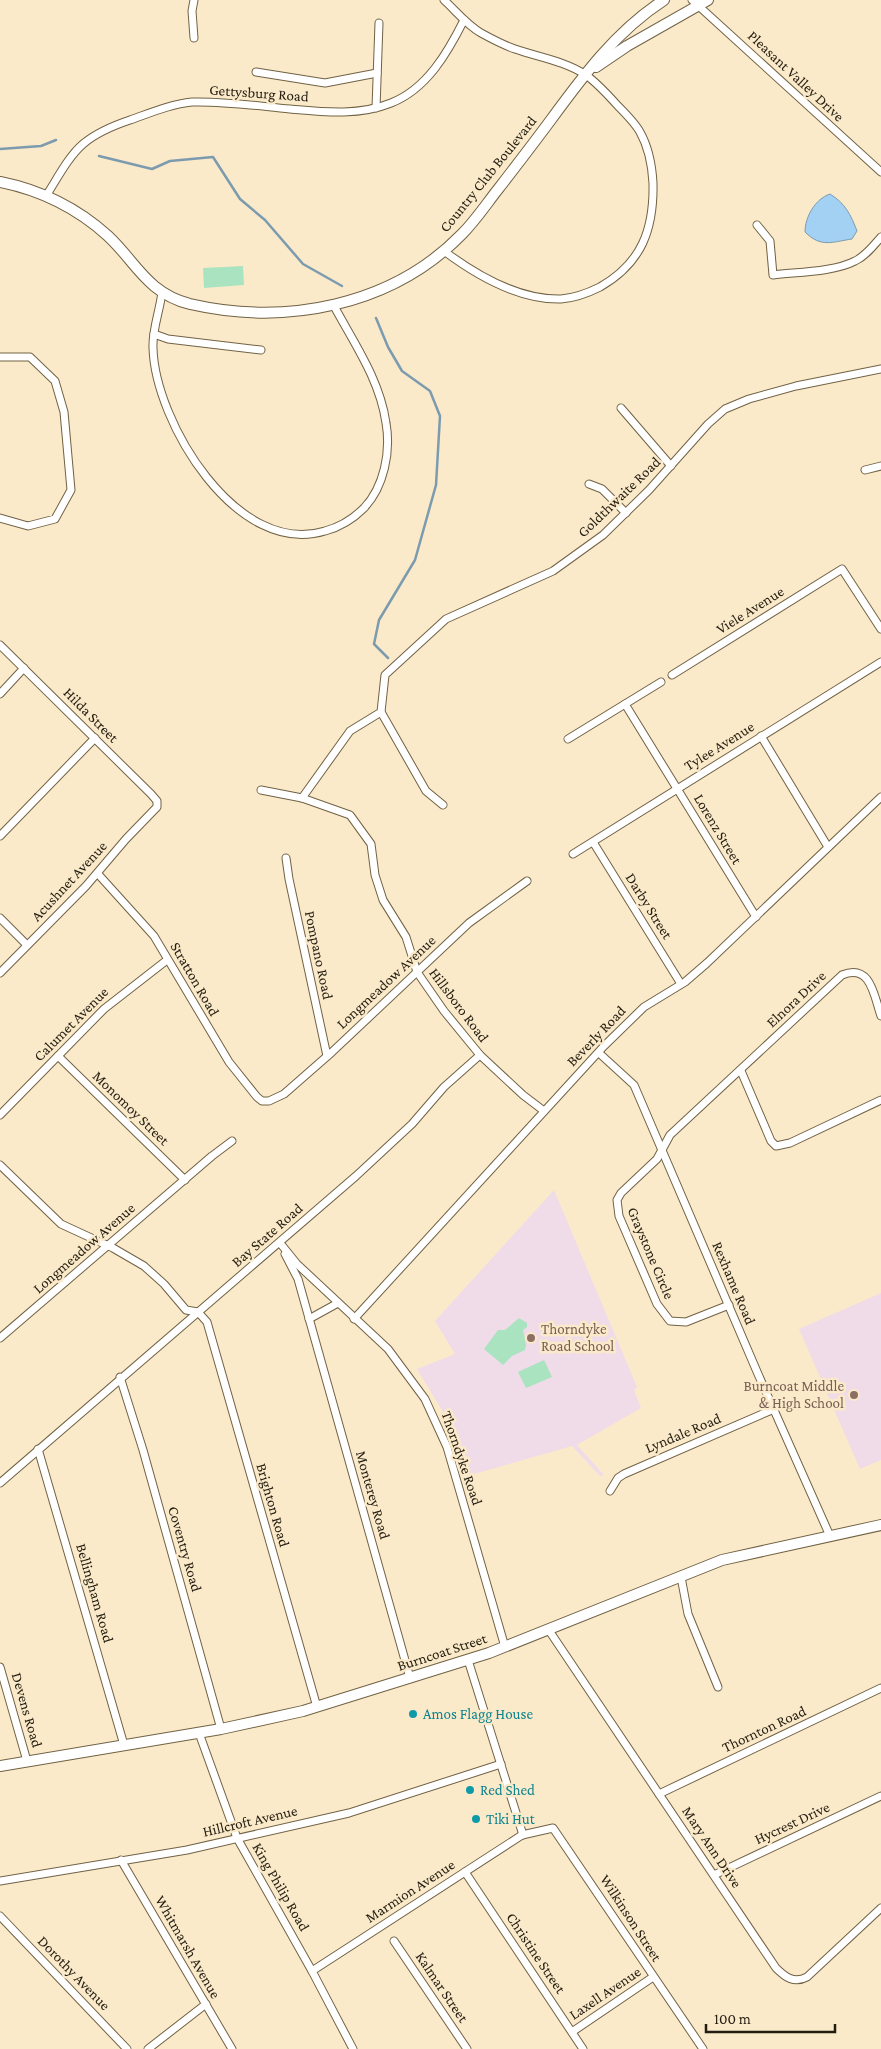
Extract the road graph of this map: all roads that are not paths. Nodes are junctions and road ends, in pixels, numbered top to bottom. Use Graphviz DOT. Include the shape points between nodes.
graph roads {
  1 [pos="194,0"];
  2 [pos="444,0"];
  3 [pos="664,0"];
  4 [pos="708,0"];
  5 [pos="695,3"];
  6 [pos="464,20"];
  7 [pos="379,23"];
  8 [pos="194,38"];
  9 [pos="256,72"];
  10 [pos="377,73"];
  11 [pos="585,75"];
  12 [pos="376,108"];
  13 [pos="881,172"];
  14 [pos="0,182"];
  15 [pos="46,196"];
  16 [pos="757,225"];
  17 [pos="881,237"];
  18 [pos="444,251"];
  19 [pos="162,292"];
  20 [pos="334,306"];
  21 [pos="154,334"];
  22 [pos="261,350"];
  23 [pos="0,357"];
  24 [pos="881,369"];
  25 [pos="621,408"];
  26 [pos="671,466"];
  27 [pos="881,466"];
  28 [pos="865,470"];
  29 [pos="589,484"];
  30 [pos="626,513"];
  31 [pos="0,518"];
  32 [pos="881,629"];
  33 [pos="0,644"];
  34 [pos="881,662"];
  35 [pos="24,668"];
  36 [pos="672,675"];
  37 [pos="661,682"];
  38 [pos="0,694"];
  39 [pos="625,704"];
  40 [pos="381,712"];
  41 [pos="761,736"];
  42 [pos="95,738"];
  43 [pos="568,739"];
  44 [pos="678,789"];
  45 [pos="261,790"];
  46 [pos="881,796"];
  47 [pos="302,798"];
  48 [pos="443,805"];
  49 [pos="157,807"];
  50 [pos="0,836"];
  51 [pos="593,842"];
  52 [pos="828,847"];
  53 [pos="573,854"];
  54 [pos="286,858"];
  55 [pos="98,874"];
  56 [pos="527,881"];
  57 [pos="756,917"];
  58 [pos="0,918"];
  59 [pos="27,945"];
  60 [pos="167,960"];
  61 [pos="416,972"];
  62 [pos="0,973"];
  63 [pos="681,984"];
  64 [pos="881,1016"];
  65 [pos="599,1052"];
  66 [pos="480,1055"];
  67 [pos="58,1056"];
  68 [pos="326,1056"];
  69 [pos="740,1071"];
  70 [pos="881,1100"];
  71 [pos="264,1101"];
  72 [pos="544,1111"];
  73 [pos="0,1115"];
  74 [pos="232,1140"];
  75 [pos="662,1148"];
  76 [pos="0,1165"];
  77 [pos="184,1180"];
  78 [pos="280,1242"];
  79 [pos="109,1246"];
  80 [pos="338,1303"];
  81 [pos="729,1305"];
  82 [pos="198,1312"];
  83 [pos="354,1318"];
  84 [pos="309,1320"];
  85 [pos="2,1334"];
  86 [pos="120,1377"];
  87 [pos="774,1409"];
  88 [pos="38,1449"];
  89 [pos="0,1482"];
  90 [pos="610,1491"];
  91 [pos="881,1525"];
  92 [pos="830,1536"];
  93 [pos="681,1577"];
  94 [pos="548,1629"];
  95 [pos="505,1647"];
  96 [pos="468,1660"];
  97 [pos="0,1667"];
  98 [pos="410,1678"];
  99 [pos="718,1687"];
  100 [pos="881,1688"];
  101 [pos="317,1707"];
  102 [pos="222,1729"];
  103 [pos="199,1733"];
  104 [pos="124,1745"];
  105 [pos="28,1761"];
  106 [pos="501,1764"];
  107 [pos="0,1766"];
  108 [pos="659,1794"];
  109 [pos="881,1796"];
  110 [pos="523,1835"];
  111 [pos="237,1838"];
  112 [pos="121,1860"];
  113 [pos="465,1872"];
  114 [pos="714,1875"];
  115 [pos="0,1881"];
  116 [pos="881,1908"];
  117 [pos="0,1916"];
  118 [pos="394,1942"];
  119 [pos="312,1971"];
  120 [pos="653,1977"];
  121 [pos="206,2004"];
  122 [pos="572,2032"];
  123 [pos="127,2049"];
  124 [pos="148,2049"];
  125 [pos="232,2049"];
  126 [pos="353,2049"];
  127 [pos="467,2049"];
  128 [pos="583,2049"];
  129 [pos="703,2049"];
  1 -- 8 [label="street"];
  2 -- 6 [label="street"];
  3 -- 11 [label="street, Country Club Boulevard" via="614,41"];
  4 -- 5 [label="street, Country Club Boulevard"];
  5 -- 11 [label="street, Country Club Boulevard"];
  5 -- 13 [label="street, Pleasant Valley Drive"];
  6 -- 11 [label="street" via="506,46 558,62"];
  6 -- 12 [label="street, Gettysburg Road" via="454,42 423,81 393,103"];
  7 -- 10 [label="street"];
  9 -- 10 [label="street" via="325,83"];
  10 -- 12 [label="street"];
  11 -- 18 [label="street, Country Club Boulevard" via="470,224"];
  11 -- 18 [label="street" via="639,130 650,156 651,220 644,243 634,259 621,273 593,291 558,299 512,290 476,273"];
  12 -- 15 [label="street, Gettysburg Road" via="328,112 219,103 178,104 120,124 83,144 62,169"];
  14 -- 15 [label="street, Country Club Boulevard"];
  15 -- 19 [label="street, Country Club Boulevard" via="77,211 96,226"];
  16 -- 17 [label="street" via="770,240 773,275 831,268 855,261"];
  18 -- 20 [label="street, Country Club Boulevard" via="394,284"];
  19 -- 20 [label="street, Country Club Boulevard" via="191,304 253,312"];
  19 -- 21 [label="street"];
  20 -- 21 [label="street" via="380,396 387,426 387,447 380,483 368,504 342,524 316,534 289,534 259,523 234,505 211,482 182,441 164,400 155,367"];
  21 -- 22 [label="street" via="168,340"];
  23 -- 31 [label="street" via="30,357 54,381 64,412 71,490 55,519 28,526"];
  24 -- 26 [label="street, Goldthwaite Road" via="760,395 731,406 708,424"];
  25 -- 26 [label="street"];
  26 -- 30 [label="street, Goldthwaite Road"];
  27 -- 28 [label="street"];
  29 -- 30 [label="street" via="602,489"];
  30 -- 40 [label="street, Goldthwaite Road" via="603,535 553,571 446,619 385,675"];
  32 -- 36 [label="street, Viele Avenue" via="842,569"];
  33 -- 35 [label="street, Hilda Street"];
  34 -- 41 [label="street, Tylee Avenue"];
  35 -- 38 [label="street"];
  35 -- 42 [label="street, Hilda Street"];
  37 -- 39 [label="street"];
  39 -- 43 [label="street"];
  39 -- 44 [label="street, Lorenz Street"];
  40 -- 47 [label="street" via="350,731"];
  40 -- 48 [label="street" via="426,792"];
  41 -- 44 [label="street, Tylee Avenue"];
  41 -- 52 [label="street"];
  42 -- 49 [label="street, Hilda Street" via="150,794"];
  42 -- 50 [label="street"];
  44 -- 51 [label="street, Tylee Avenue"];
  44 -- 57 [label="street, Lorenz Street"];
  45 -- 47 [label="street, Hillsboro Road"];
  46 -- 52 [label="street, Beverly Road"];
  47 -- 61 [label="street, Hillsboro Road" via="350,815 372,844 375,875 383,900 406,937"];
  49 -- 55 [label="street, Acushnet Avenue"];
  51 -- 53 [label="street, Tylee Avenue"];
  51 -- 63 [label="street, Darby Street"];
  52 -- 57 [label="street, Beverly Road"];
  54 -- 68 [label="street, Pompano Road"];
  55 -- 59 [label="street, Acushnet Avenue"];
  55 -- 60 [label="street, Stratton Road" via="148,928"];
  56 -- 61 [label="street, Longmeadow Avenue" via="469,923"];
  57 -- 63 [label="street, Beverly Road"];
  58 -- 59 [label="street"];
  59 -- 62 [label="street, Acushnet Avenue"];
  60 -- 67 [label="street, Calumet Avenue" via="113,1001"];
  60 -- 71 [label="street, Stratton Road" via="229,1062 257,1097"];
  61 -- 66 [label="street, Hillsboro Road"];
  61 -- 68 [label="street, Longmeadow Avenue"];
  63 -- 65 [label="street, Beverly Road" via="644,1007"];
  64 -- 69 [label="street, Elnora Drive" via="870,982 858,972 850,972 835,981"];
  65 -- 72 [label="street, Beverly Road"];
  65 -- 75 [label="street, Rexhame Road" via="634,1085"];
  66 -- 72 [label="street"];
  66 -- 78 [label="street, Bay State Road" via="444,1087 385,1150"];
  67 -- 73 [label="street, Calumet Avenue"];
  67 -- 77 [label="street, Monomoy Street"];
  68 -- 71 [label="street, Longmeadow Avenue" via="281,1096"];
  69 -- 70 [label="street" via="776,1146 790,1143"];
  69 -- 75 [label="street, Elnora Drive" via="670,1135"];
  72 -- 83 [label="street, Beverly Road"];
  74 -- 77 [label="street, Longmeadow Avenue"];
  75 -- 81 [label="street, Rexhame Road"];
  75 -- 81 [label="street, Graystone Circle" via="657,1158 617,1200 623,1225 657,1304 670,1321 686,1322"];
  76 -- 79 [label="street" via="61,1224"];
  77 -- 79 [label="street, Longmeadow Avenue"];
  78 -- 80 [label="street, Thorndyke Road" via="297,1264"];
  78 -- 82 [label="street, Bay State Road"];
  78 -- 84 [label="street, Monterey Road" via="298,1279"];
  79 -- 82 [label="street" via="144,1266 186,1310"];
  79 -- 85 [label="street, Longmeadow Avenue"];
  80 -- 83 [label="street, Thorndyke Road"];
  80 -- 84 [label="street"];
  81 -- 87 [label="street, Rexhame Road"];
  82 -- 86 [label="street, Bay State Road"];
  82 -- 101 [label="street, Brighton Road" via="207,1322"];
  83 -- 95 [label="street, Thorndyke Road" via="388,1349 432,1413 447,1447"];
  84 -- 98 [label="street, Monterey Road"];
  86 -- 88 [label="street, Bay State Road"];
  86 -- 102 [label="street, Coventry Road"];
  87 -- 90 [label="street, Lyndale Road" via="624,1474"];
  87 -- 92 [label="street, Rexhame Road"];
  88 -- 89 [label="street, Bay State Road"];
  88 -- 104 [label="street, Bellingham Road"];
  91 -- 92 [label="street, Burncoat Street"];
  92 -- 93 [label="street, Burncoat Street" via="740,1554"];
  93 -- 94 [label="street, Burncoat Street"];
  93 -- 99 [label="street" via="688,1614"];
  94 -- 95 [label="street, Burncoat Street"];
  94 -- 108 [label="street, Mary Ann Drive"];
  95 -- 96 [label="street, Burncoat Street"];
  96 -- 98 [label="street, Burncoat Street"];
  96 -- 106 [label="street"];
  97 -- 105 [label="street, Devens Road"];
  98 -- 101 [label="street, Burncoat Street"];
  100 -- 108 [label="street, Thornton Road"];
  101 -- 102 [label="street, Burncoat Street"];
  102 -- 103 [label="street, Burncoat Street"];
  103 -- 104 [label="street, Burncoat Street"];
  103 -- 111 [label="street, King Philip Road"];
  104 -- 105 [label="street, Burncoat Street"];
  105 -- 107 [label="street, Burncoat Street"];
  106 -- 110 [label="street"];
  106 -- 111 [label="street, Hillcroft Avenue" via="349,1812"];
  108 -- 114 [label="street, Mary Ann Drive"];
  109 -- 114 [label="street, Hycrest Drive"];
  110 -- 113 [label="street, Marmion Avenue"];
  110 -- 120 [label="street, Wilkinson Street" via="553,1828"];
  111 -- 112 [label="street, Hillcroft Avenue"];
  111 -- 119 [label="street, King Philip Road"];
  112 -- 115 [label="street, Hillcroft Avenue"];
  112 -- 121 [label="street, Whitmarsh Avenue"];
  113 -- 119 [label="street, Marmion Avenue"];
  113 -- 122 [label="street, Christine Street"];
  114 -- 116 [label="street, Mary Ann Drive" via="776,1968 789,1979 802,1980 814,1972"];
  117 -- 123 [label="street, Dorothy Avenue"];
  118 -- 127 [label="street, Kalmar Street"];
  119 -- 126 [label="street, King Philip Road"];
  120 -- 122 [label="street, Laxell Avenue"];
  120 -- 129 [label="street, Wilkinson Street"];
  121 -- 124 [label="street"];
  121 -- 125 [label="street, Whitmarsh Avenue"];
  122 -- 128 [label="street, Christine Street"];
}
